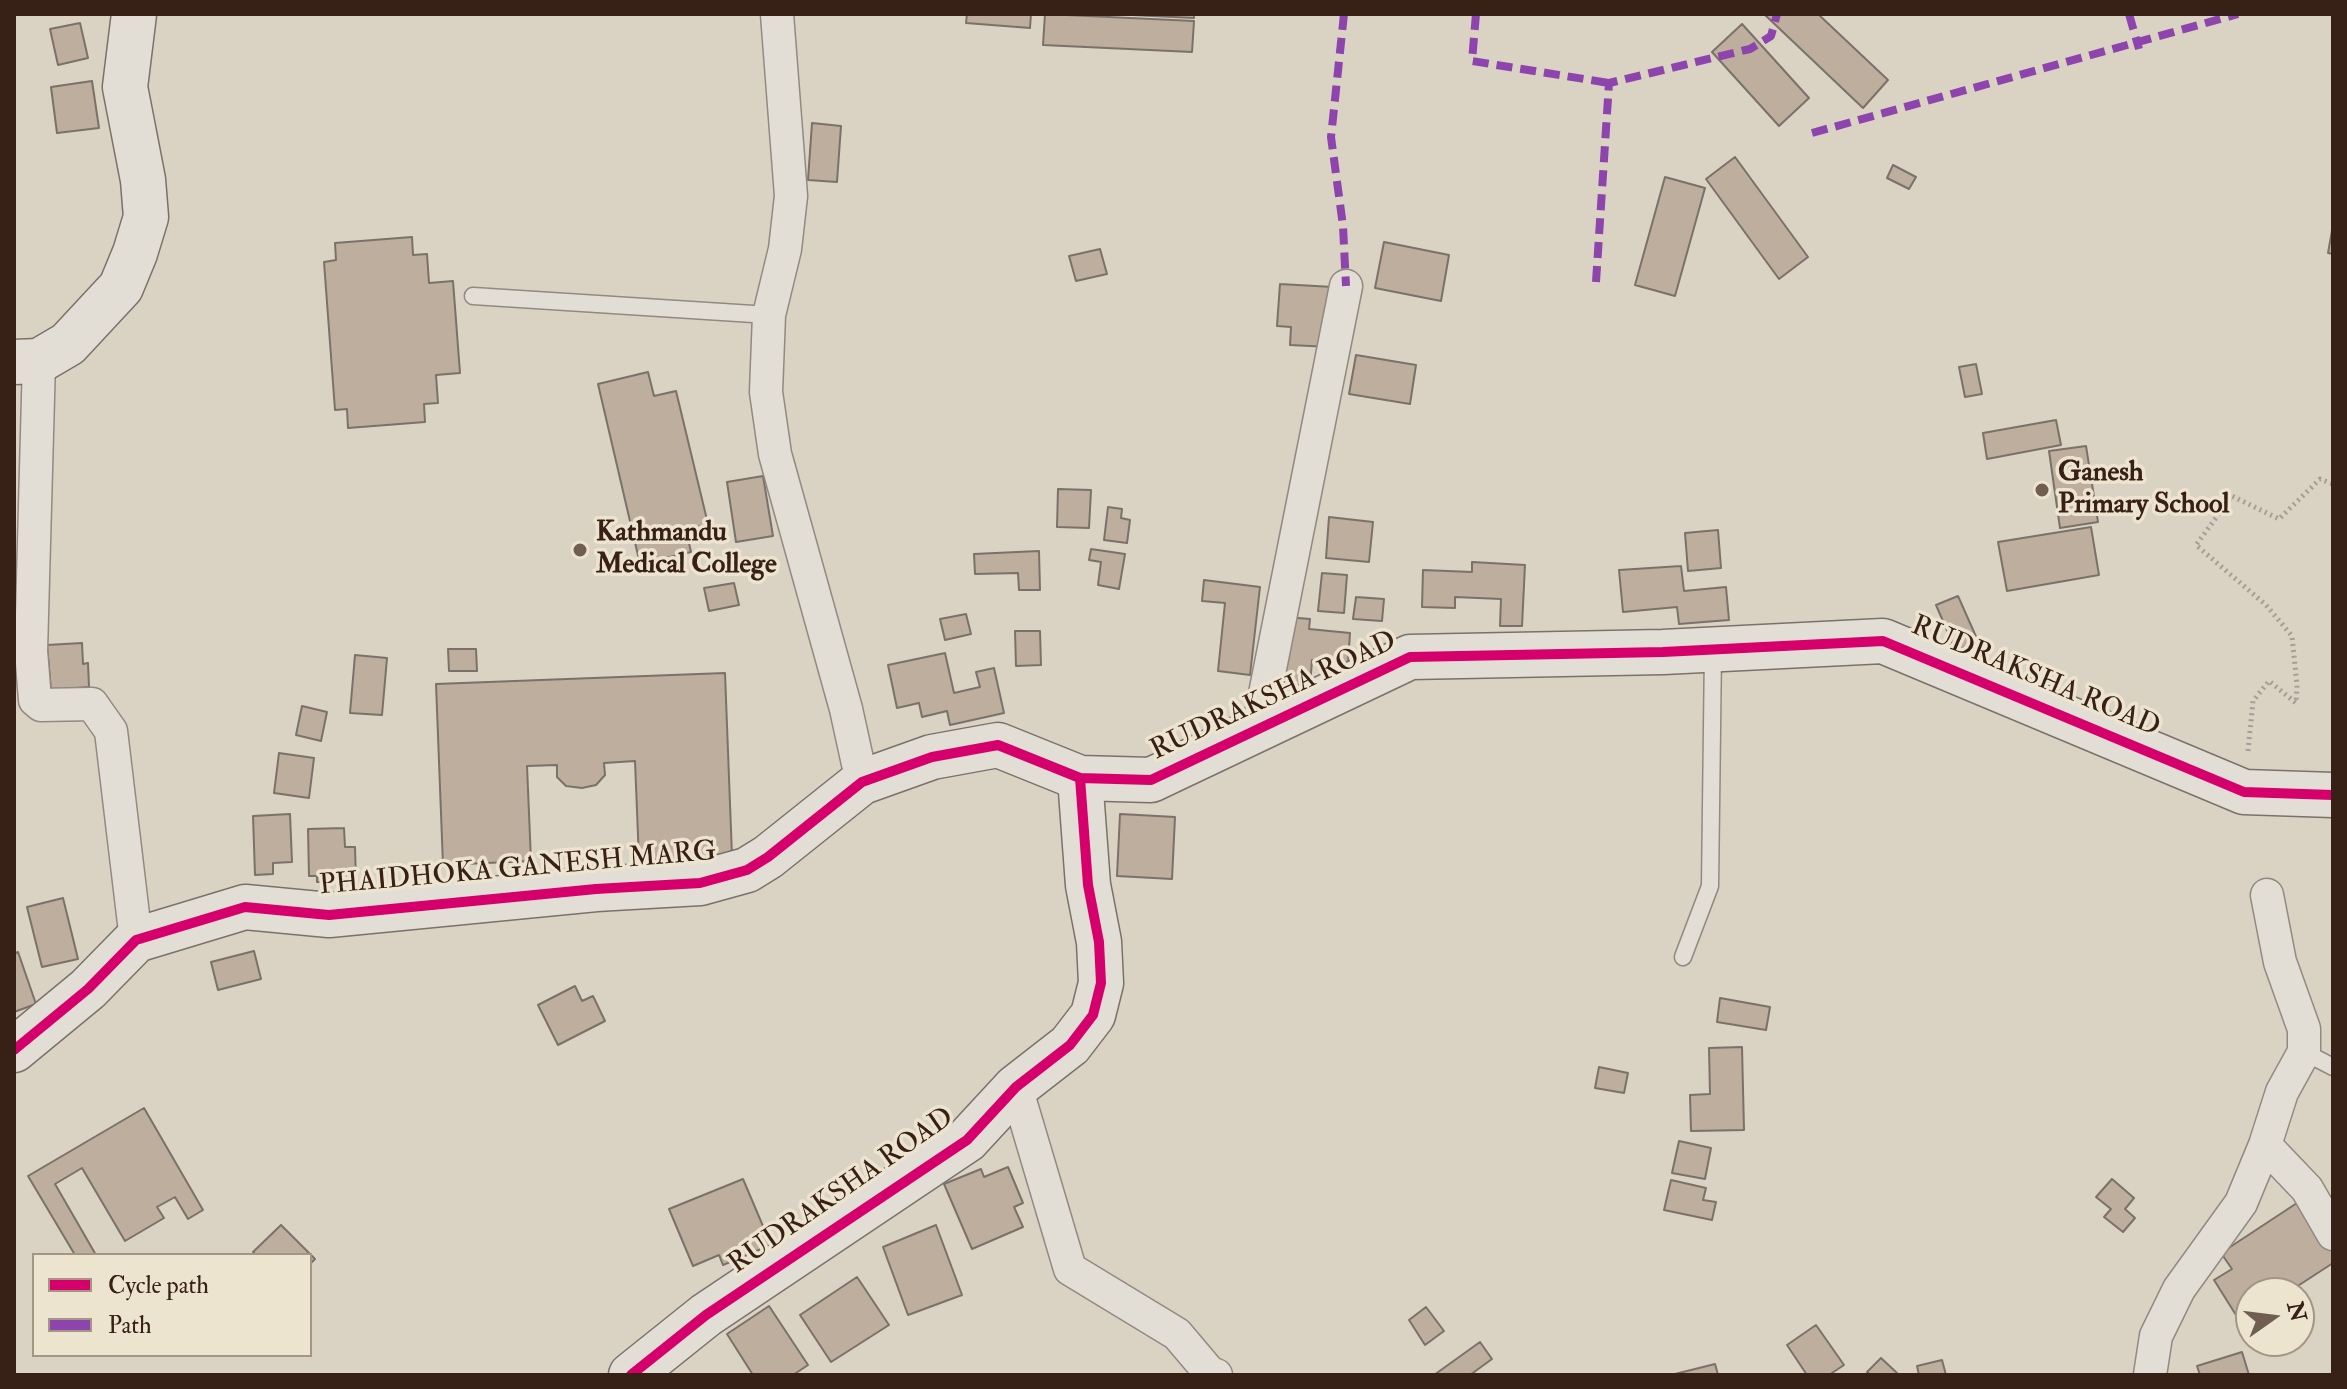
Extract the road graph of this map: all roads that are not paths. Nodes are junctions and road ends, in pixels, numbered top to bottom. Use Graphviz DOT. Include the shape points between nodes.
graph roads {
  1 [pos="134,14"];
  2 [pos="777,14"];
  3 [pos="1346,286"];
  4 [pos="473,296"];
  5 [pos="769,315"];
  6 [pos="27,361"];
  7 [pos="1713,649"];
  8 [pos="1258,729"];
  9 [pos="1080,778"];
  10 [pos="862,782"];
  11 [pos="2333,795"];
  12 [pos="2267,895"];
  13 [pos="136,940"];
  14 [pos="1683,957"];
  15 [pos="14,1050"];
  16 [pos="2304,1052"];
  17 [pos="2333,1067"];
  18 [pos="1016,1087"];
  19 [pos="2265,1145"];
  20 [pos="2333,1234"];
  21 [pos="631,1375"];
  22 [pos="1216,1375"];
  23 [pos="2150,1375"];
  1 -- 6 [label="street" via="125,87 146,217 121,287 68,344"];
  2 -- 5 [label="street" via="791,196"];
  3 -- 8 [label="street"];
  4 -- 5 [label="lane"];
  5 -- 10 [label="street" via="766,392 775,454"];
  6 -- 13 [label="street" via="35,700 41,705 92,704 111,731"];
  7 -- 8 [label="street, RUDRAKSHA ROAD" via="1410,657"];
  7 -- 11 [label="street, RUDRAKSHA ROAD" via="1883,641 2244,792"];
  7 -- 14 [label="lane" via="1710,886"];
  8 -- 9 [label="street, RUDRAKSHA ROAD" via="1151,780"];
  9 -- 10 [label="street, PHAIDHOKA GANESH MARG" via="998,745 932,757"];
  9 -- 18 [label="street, RUDRAKSHA ROAD" via="1101,983 1093,1015 1070,1045"];
  10 -- 13 [label="street, PHAIDHOKA GANESH MARG" via="768,857 747,870 700,883 329,915 245,907"];
  12 -- 16 [label="street" via="2280,962 2304,1029"];
  13 -- 15 [label="street, PHAIDHOKA GANESH MARG" via="88,989"];
  16 -- 17 [label="lane"];
  16 -- 19 [label="street" via="2282,1092"];
  18 -- 21 [label="street, RUDRAKSHA ROAD" via="967,1140 706,1315"];
  18 -- 22 [label="street" via="1070,1269 1177,1334"];
  19 -- 20 [label="street" via="2307,1189"];
  19 -- 23 [label="street" via="2241,1203 2173,1301 2156,1336"];
}
